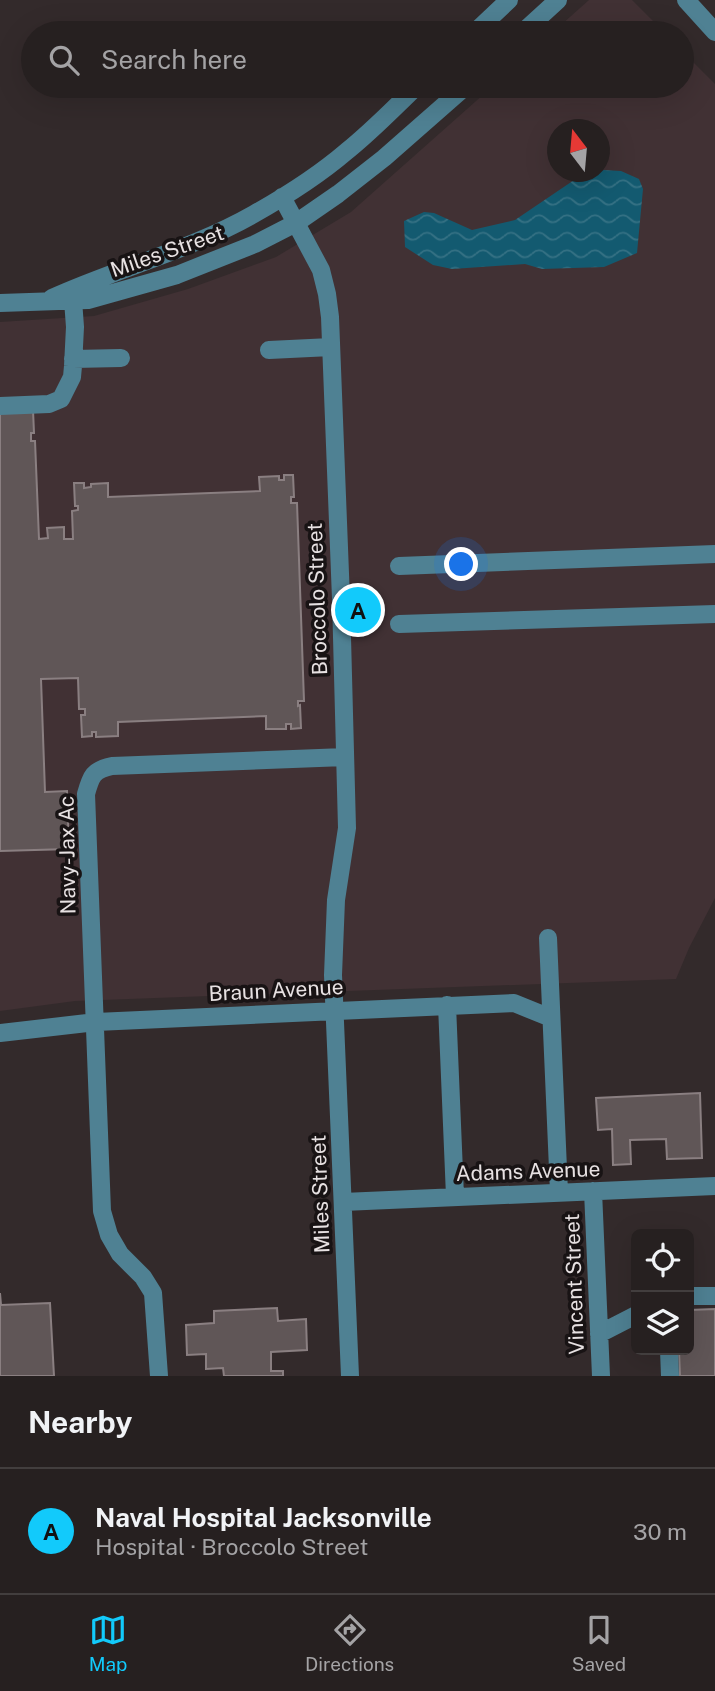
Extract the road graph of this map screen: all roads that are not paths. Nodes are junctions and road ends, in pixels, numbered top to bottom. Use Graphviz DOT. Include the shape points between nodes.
graph roads {
  1 [pos="509,0"];
  2 [pos="558,0"];
  3 [pos="686,0"];
  4 [pos="487,21"];
  5 [pos="536,21"];
  6 [pos="715,32"];
  7 [pos="404,98"];
  8 [pos="453,98"];
  9 [pos="282,197"];
  10 [pos="296,223"];
  11 [pos="73,300"];
  12 [pos="46,301"];
  13 [pos="0,303"];
  14 [pos="331,347"];
  15 [pos="269,350"];
  16 [pos="121,358"];
  17 [pos="73,359"];
  18 [pos="0,406"];
  19 [pos="715,554"];
  20 [pos="399,566"];
  21 [pos="715,614"];
  22 [pos="399,624"];
  23 [pos="345,757"];
  24 [pos="548,938"];
  25 [pos="447,1005"];
  26 [pos="335,1010"];
  27 [pos="551,1018"];
  28 [pos="96,1022"];
  29 [pos="0,1033"];
  30 [pos="715,1186"];
  31 [pos="593,1191"];
  32 [pos="559,1192"];
  33 [pos="456,1196"];
  34 [pos="343,1202"];
  35 [pos="694,1296"];
  36 [pos="715,1296"];
  37 [pos="631,1318"];
  38 [pos="599,1334"];
  39 [pos="669,1355"];
  40 [pos="159,1376"];
  41 [pos="349,1376"];
  42 [pos="601,1376"];
  43 [pos="670,1376"];
  1 -- 4 [label="street"];
  2 -- 5 [label="street"];
  3 -- 6 [label="street"];
  7 -- 9 [label="street, Miles Street" via="348,151"];
  8 -- 10 [label="street, Miles Street" via="384,159"];
  9 -- 10 [label="street, Broccolo Street"];
  9 -- 12 [label="street, Miles Street" via="192,243"];
  10 -- 11 [label="street, Miles Street" via="177,275 88,300"];
  10 -- 14 [label="street, Broccolo Street" via="321,270"];
  11 -- 12 [label="street, Miles Street"];
  11 -- 17 [label="street"];
  12 -- 13 [label="street, Miles Street"];
  14 -- 15 [label="street"];
  14 -- 23 [label="street, Broccolo Street"];
  16 -- 17 [label="street"];
  17 -- 18 [label="street" via="72,377 61,399 49,404"];
  19 -- 20 [label="street"];
  21 -- 22 [label="street"];
  23 -- 26 [label="street, Broccolo Street" via="347,828 336,900"];
  23 -- 28 [label="street, Navy-Jax Ac" via="112,766 99,769 90,778 86,793"];
  24 -- 27 [label="street"];
  25 -- 26 [label="street, Braun Avenue"];
  25 -- 27 [label="street, Braun Avenue" via="514,1003"];
  25 -- 33 [label="street"];
  26 -- 28 [label="street, Braun Avenue"];
  26 -- 34 [label="street, Miles Street"];
  27 -- 32 [label="street"];
  28 -- 29 [label="street, Braun Avenue"];
  28 -- 40 [label="street, Navy-Jax Ac" via="102,1211 120,1254 153,1293"];
  30 -- 31 [label="street, Adams Avenue"];
  31 -- 32 [label="street, Adams Avenue"];
  31 -- 38 [label="street, Vincent Street"];
  32 -- 33 [label="street, Adams Avenue"];
  33 -- 34 [label="street, Adams Avenue"];
  34 -- 41 [label="street, Miles Street"];
  35 -- 36 [label="street"];
  37 -- 38 [label="street"];
  38 -- 42 [label="street, Vincent Street"];
  39 -- 43 [label="street"];
}
